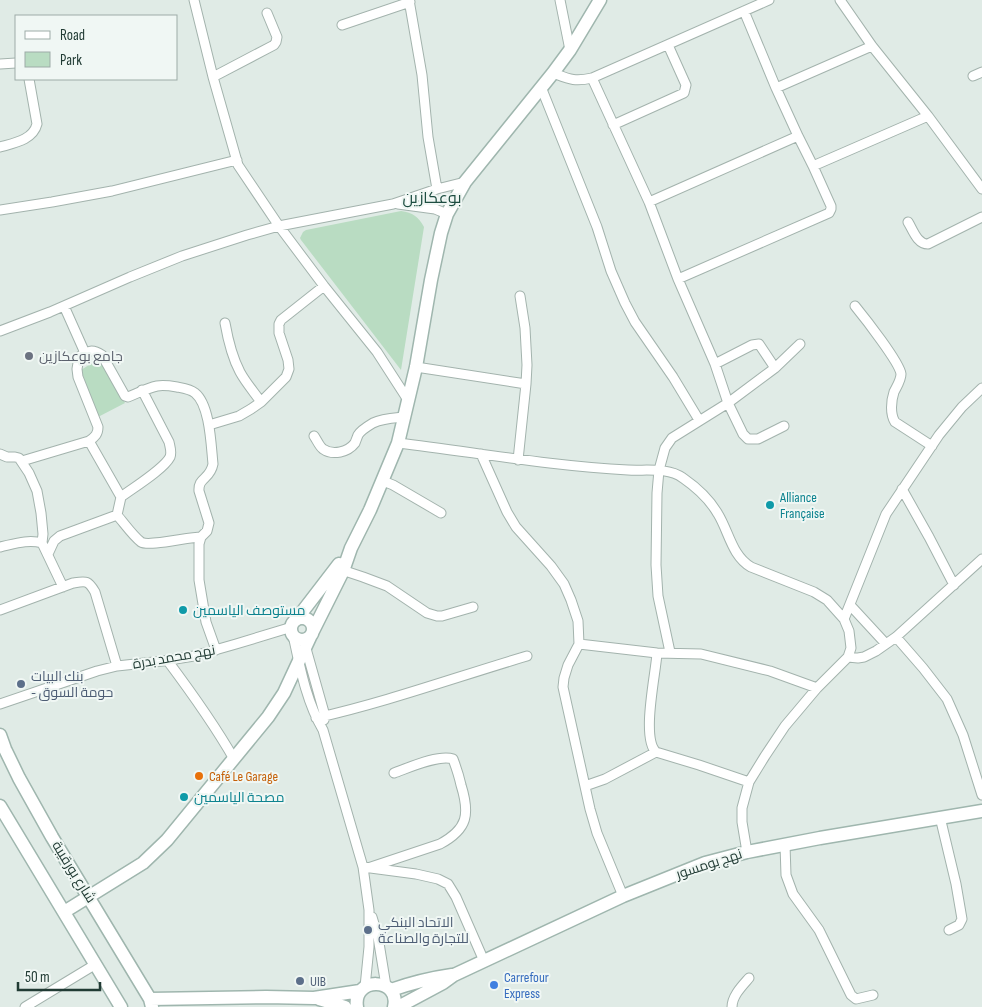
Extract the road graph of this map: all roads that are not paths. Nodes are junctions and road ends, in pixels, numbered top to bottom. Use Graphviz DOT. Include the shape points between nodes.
graph roads {
  1 [pos="194,0"];
  2 [pos="560,0"];
  3 [pos="600,0"];
  4 [pos="769,0"];
  5 [pos="840,0"];
  6 [pos="410,1"];
  7 [pos="744,11"];
  8 [pos="267,13"];
  9 [pos="342,25"];
  10 [pos="668,45"];
  11 [pos="872,46"];
  12 [pos="570,50"];
  13 [pos="15,63"];
  14 [pos="0,64"];
  15 [pos="982,72"];
  16 [pos="552,73"];
  17 [pos="973,76"];
  18 [pos="213,77"];
  19 [pos="592,78"];
  20 [pos="29,80"];
  21 [pos="541,87"];
  22 [pos="776,88"];
  23 [pos="928,116"];
  24 [pos="614,125"];
  25 [pos="798,136"];
  26 [pos="0,147"];
  27 [pos="237,160"];
  28 [pos="814,166"];
  29 [pos="465,182"];
  30 [pos="437,189"];
  31 [pos="982,189"];
  32 [pos="649,202"];
  33 [pos="393,204"];
  34 [pos="0,210"];
  35 [pos="447,214"];
  36 [pos="982,217"];
  37 [pos="908,222"];
  38 [pos="279,226"];
  39 [pos="678,279"];
  40 [pos="324,286"];
  41 [pos="520,296"];
  42 [pos="64,306"];
  43 [pos="855,306"];
  44 [pos="225,323"];
  45 [pos="0,331"];
  46 [pos="800,344"];
  47 [pos="85,353"];
  48 [pos="714,364"];
  49 [pos="416,366"];
  50 [pos="775,368"];
  51 [pos="526,384"];
  52 [pos="982,388"];
  53 [pos="142,390"];
  54 [pos="408,400"];
  55 [pos="261,402"];
  56 [pos="728,403"];
  57 [pos="404,418"];
  58 [pos="699,420"];
  59 [pos="209,425"];
  60 [pos="784,426"];
  61 [pos="314,436"];
  62 [pos="89,441"];
  63 [pos="398,443"];
  64 [pos="932,446"];
  65 [pos="0,454"];
  66 [pos="481,454"];
  67 [pos="518,460"];
  68 [pos="22,461"];
  69 [pos="659,470"];
  70 [pos="383,481"];
  71 [pos="902,489"];
  72 [pos="121,497"];
  73 [pos="441,513"];
  74 [pos="117,515"];
  75 [pos="201,537"];
  76 [pos="42,543"];
  77 [pos="0,547"];
  78 [pos="48,554"];
  79 [pos="982,559"];
  80 [pos="340,569"];
  81 [pos="954,585"];
  82 [pos="63,587"];
  83 [pos="850,605"];
  84 [pos="473,607"];
  85 [pos="0,610"];
  86 [pos="844,619"];
  87 [pos="302,633"];
  88 [pos="896,637"];
  89 [pos="579,644"];
  90 [pos="886,644"];
  91 [pos="216,650"];
  92 [pos="657,652"];
  93 [pos="670,652"];
  94 [pos="527,656"];
  95 [pos="848,657"];
  96 [pos="167,660"];
  97 [pos="299,661"];
  98 [pos="116,666"];
  99 [pos="817,688"];
  100 [pos="0,704"];
  101 [pos="320,717"];
  102 [pos="0,735"];
  103 [pos="656,752"];
  104 [pos="234,759"];
  105 [pos="394,773"];
  106 [pos="749,782"];
  107 [pos="585,786"];
  108 [pos="982,795"];
  109 [pos="0,806"];
  110 [pos="982,811"];
  111 [pos="940,817"];
  112 [pos="785,845"];
  113 [pos="747,852"];
  114 [pos="365,868"];
  115 [pos="622,896"];
  116 [pos="89,897"];
  117 [pos="369,910"];
  118 [pos="64,912"];
  119 [pos="949,930"];
  120 [pos="484,961"];
  121 [pos="96,964"];
  122 [pos="454,975"];
  123 [pos="749,978"];
  124 [pos="389,988"];
  125 [pos="362,989"];
  126 [pos="873,995"];
  127 [pos="212,998"];
  128 [pos="314,998"];
  129 [pos="151,1003"];
  130 [pos="25,1007"];
  131 [pos="121,1007"];
  132 [pos="185,1007"];
  133 [pos="345,1007"];
  134 [pos="357,1007"];
  135 [pos="394,1007"];
  136 [pos="398,1007"];
  137 [pos="732,1007"];
  1 -- 18 [label="street"];
  2 -- 12 [label="street"];
  3 -- 12 [label="main road"];
  4 -- 7 [label="street"];
  5 -- 11 [label="street"];
  6 -- 9 [label="street"];
  6 -- 30 [label="street"];
  7 -- 10 [label="street"];
  7 -- 22 [label="street"];
  8 -- 18 [label="street" via="277,37 274,45"];
  10 -- 19 [label="street"];
  10 -- 24 [label="street" via="686,85 684,93"];
  11 -- 22 [label="street"];
  11 -- 23 [label="street"];
  12 -- 16 [label="main road"];
  13 -- 14 [label="street"];
  15 -- 17 [label="street"];
  16 -- 19 [label="street" via="576,81"];
  16 -- 21 [label="main road"];
  18 -- 27 [label="street"];
  19 -- 24 [label="street"];
  20 -- 26 [label="street" via="36,130 14,144"];
  21 -- 29 [label="main road"];
  21 -- 58 [label="street" via="611,271 635,322"];
  22 -- 25 [label="street"];
  23 -- 28 [label="street"];
  23 -- 31 [label="street"];
  24 -- 32 [label="street"];
  25 -- 28 [label="street"];
  25 -- 32 [label="street"];
  27 -- 34 [label="street" via="112,191"];
  27 -- 38 [label="street"];
  28 -- 39 [label="street" via="831,206 829,213"];
  29 -- 30 [label="street"];
  29 -- 35 [label="main road"];
  30 -- 33 [label="street"];
  32 -- 39 [label="street"];
  33 -- 35 [label="street" via="435,209"];
  33 -- 38 [label="street"];
  35 -- 49 [label="main road" via="433,270"];
  36 -- 37 [label="street" via="928,244 919,242"];
  38 -- 40 [label="street"];
  38 -- 42 [label="street" via="182,256"];
  39 -- 48 [label="street"];
  40 -- 54 [label="street" via="377,352"];
  40 -- 55 [label="street" via="281,320 279,332 288,370 286,377"];
  41 -- 51 [label="street" via="525,328"];
  42 -- 45 [label="street"];
  42 -- 47 [label="street"];
  43 -- 64 [label="street" via="900,371 892,400 893,419"];
  44 -- 55 [label="street" via="234,359"];
  46 -- 50 [label="street"];
  47 -- 53 [label="street" via="96,351 102,355 125,396"];
  47 -- 62 [label="street" via="77,362 78,377 98,427 98,432"];
  48 -- 50 [label="street" via="759,344"];
  48 -- 56 [label="street"];
  49 -- 51 [label="street"];
  49 -- 54 [label="main road"];
  50 -- 56 [label="street"];
  51 -- 67 [label="street"];
  52 -- 64 [label="street"];
  53 -- 59 [label="street" via="159,385 195,393 204,405"];
  53 -- 72 [label="street" via="170,442 171,451 162,467"];
  54 -- 57 [label="main road"];
  55 -- 59 [label="street" via="239,416"];
  56 -- 58 [label="street"];
  56 -- 60 [label="street" via="748,439 758,439"];
  57 -- 61 [label="street" via="382,419 373,423 361,431 355,443 340,452 324,449"];
  57 -- 63 [label="main road"];
  58 -- 69 [label="street" via="672,438 665,448"];
  59 -- 75 [label="street" via="212,470 198,486 209,523"];
  62 -- 68 [label="street"];
  62 -- 72 [label="street"];
  63 -- 66 [label="street"];
  63 -- 70 [label="main road"];
  64 -- 71 [label="street"];
  65 -- 68 [label="street"];
  66 -- 67 [label="street"];
  66 -- 89 [label="street" via="506,512 564,584 578,621"];
  67 -- 69 [label="street" via="592,468"];
  68 -- 76 [label="street" via="37,491 43,524"];
  69 -- 86 [label="street" via="682,477 706,498 744,563 814,592 827,600"];
  69 -- 93 [label="street" via="656,566 658,596"];
  70 -- 73 [label="street"];
  70 -- 80 [label="main road"];
  71 -- 81 [label="street"];
  71 -- 83 [label="street" via="886,514"];
  72 -- 74 [label="street"];
  74 -- 75 [label="street" via="145,544"];
  74 -- 78 [label="street" via="60,536 54,540"];
  75 -- 91 [label="street" via="199,580 206,622"];
  76 -- 77 [label="street" via="22,542"];
  76 -- 78 [label="street"];
  78 -- 82 [label="street"];
  79 -- 81 [label="street"];
  80 -- 84 [label="street" via="387,586 427,613 437,616"];
  80 -- 87 [label="main road"];
  80 -- 87 [label="main road"];
  81 -- 88 [label="street"];
  82 -- 85 [label="street"];
  82 -- 98 [label="street" via="84,581 96,592"];
  83 -- 86 [label="street"];
  83 -- 90 [label="street"];
  86 -- 95 [label="street" via="850,631 852,648"];
  87 -- 91 [label="street, نهج محمد بدرة"];
  87 -- 97 [label="main road"];
  87 -- 101 [label="street"];
  88 -- 90 [label="street"];
  88 -- 108 [label="street" via="947,699 963,735"];
  89 -- 92 [label="street"];
  89 -- 107 [label="street" via="568,666 563,687"];
  90 -- 95 [label="street" via="864,657"];
  91 -- 96 [label="street, نهج محمد بدرة"];
  92 -- 93 [label="street"];
  92 -- 103 [label="street" via="649,717 651,742"];
  93 -- 99 [label="street" via="701,654 742,664"];
  94 -- 101 [label="street"];
  95 -- 99 [label="street"];
  96 -- 98 [label="street, نهج محمد بدرة"];
  96 -- 104 [label="street"];
  97 -- 101 [label="street" via="307,694"];
  97 -- 104 [label="main road" via="284,693"];
  98 -- 100 [label="street, نهج محمد بدرة"];
  99 -- 106 [label="street" via="785,726"];
  101 -- 114 [label="street"];
  102 -- 116 [label="main road, شارع بورقيبة" via="19,778"];
  103 -- 106 [label="street"];
  103 -- 107 [label="street"];
  104 -- 116 [label="main road" via="167,840 143,863"];
  105 -- 114 [label="street" via="435,759 452,759 466,802 466,812 462,825 450,839"];
  106 -- 113 [label="street" via="742,808"];
  107 -- 115 [label="street" via="597,833"];
  109 -- 118 [label="main road, شارع بورقيبة"];
  110 -- 111 [label="main road, نهج بومسور"];
  111 -- 112 [label="main road, نهج بومسور"];
  111 -- 119 [label="street" via="962,919 959,925"];
  112 -- 113 [label="main road, نهج بومسور"];
  112 -- 126 [label="street" via="786,875 793,894 819,930 851,995 856,999"];
  113 -- 115 [label="main road, نهج بومسور" via="705,863"];
  114 -- 117 [label="street"];
  114 -- 120 [label="street" via="416,874 448,884"];
  115 -- 120 [label="main road, نهج بومسور"];
  116 -- 118 [label="main road"];
  116 -- 129 [label="main road, شارع بورقيبة"];
  117 -- 124 [label="street"];
  117 -- 125 [label="street" via="369,948"];
  118 -- 121 [label="main road, شارع بورقيبة"];
  120 -- 122 [label="main road, نهج بومسور"];
  121 -- 130 [label="street"];
  121 -- 131 [label="main road, شارع بورقيبة"];
  122 -- 124 [label="main road, نهج بومسور"];
  122 -- 136 [label="main road, نهج بومسور"];
  123 -- 137 [label="street" via="734,998"];
  124 -- 125 [label="main road, نهج بومسور" via="380,984"];
  124 -- 135 [label="main road" via="394,996"];
  125 -- 128 [label="main road, نهج بومسور"];
  125 -- 134 [label="main road"];
  127 -- 128 [label="main road, نهج بومسور"];
  127 -- 129 [label="main road, نهج بومسور"];
  127 -- 132 [label="main road, نهج بومسور"];
  128 -- 133 [label="main road, نهج بومسور"];
}
